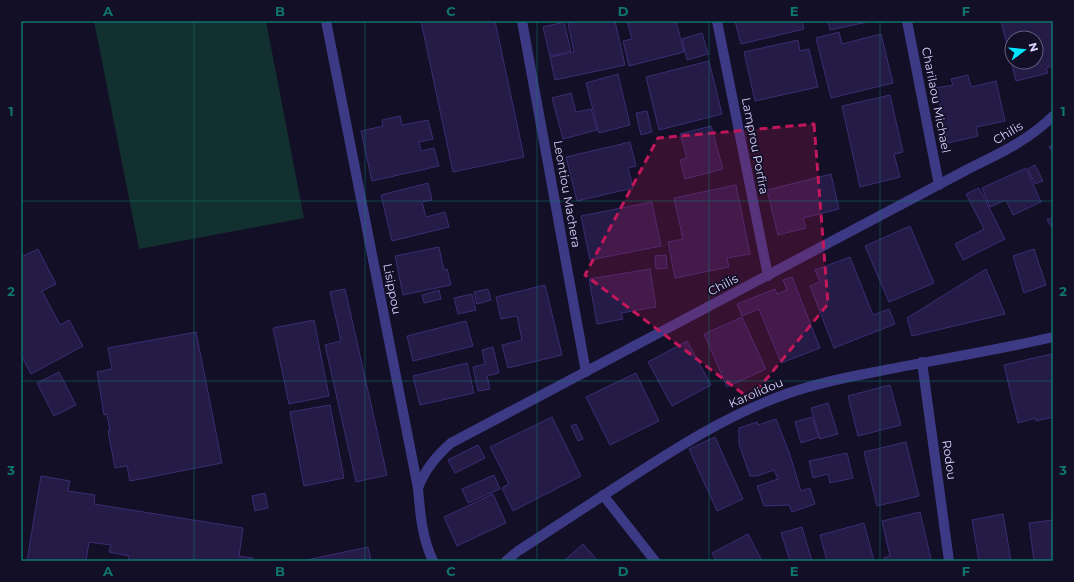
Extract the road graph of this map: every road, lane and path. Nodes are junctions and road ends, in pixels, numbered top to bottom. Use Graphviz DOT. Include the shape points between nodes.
graph roads {
  1 [pos="326,21"];
  2 [pos="522,21"];
  3 [pos="717,21"];
  4 [pos="908,21"];
  5 [pos="1053,116"];
  6 [pos="940,185"];
  7 [pos="768,276"];
  8 [pos="1053,338"];
  9 [pos="922,362"];
  10 [pos="586,372"];
  11 [pos="418,488"];
  12 [pos="603,496"];
  13 [pos="433,561"];
  14 [pos="506,561"];
  15 [pos="656,561"];
  16 [pos="949,561"];
  1 -- 11 [label="street, Lisippou"];
  2 -- 10 [label="street, Leontiou Machera"];
  3 -- 7 [label="street, Lamprou Porfira"];
  4 -- 6 [label="street, Charilaou Michael"];
  5 -- 6 [label="street, Chilis" via="1020,142"];
  6 -- 7 [label="street, Chilis"];
  7 -- 10 [label="street, Chilis"];
  8 -- 9 [label="street, Karolidou"];
  9 -- 12 [label="street, Karolidou" via="814,385 766,401 698,435"];
  9 -- 16 [label="street, Rodou"];
  10 -- 11 [label="street, Chilis" via="451,443 428,467"];
  11 -- 13 [label="street, Lisippou" via="424,535"];
  12 -- 14 [label="street, Karolidou"];
  12 -- 15 [label="street"];
}
